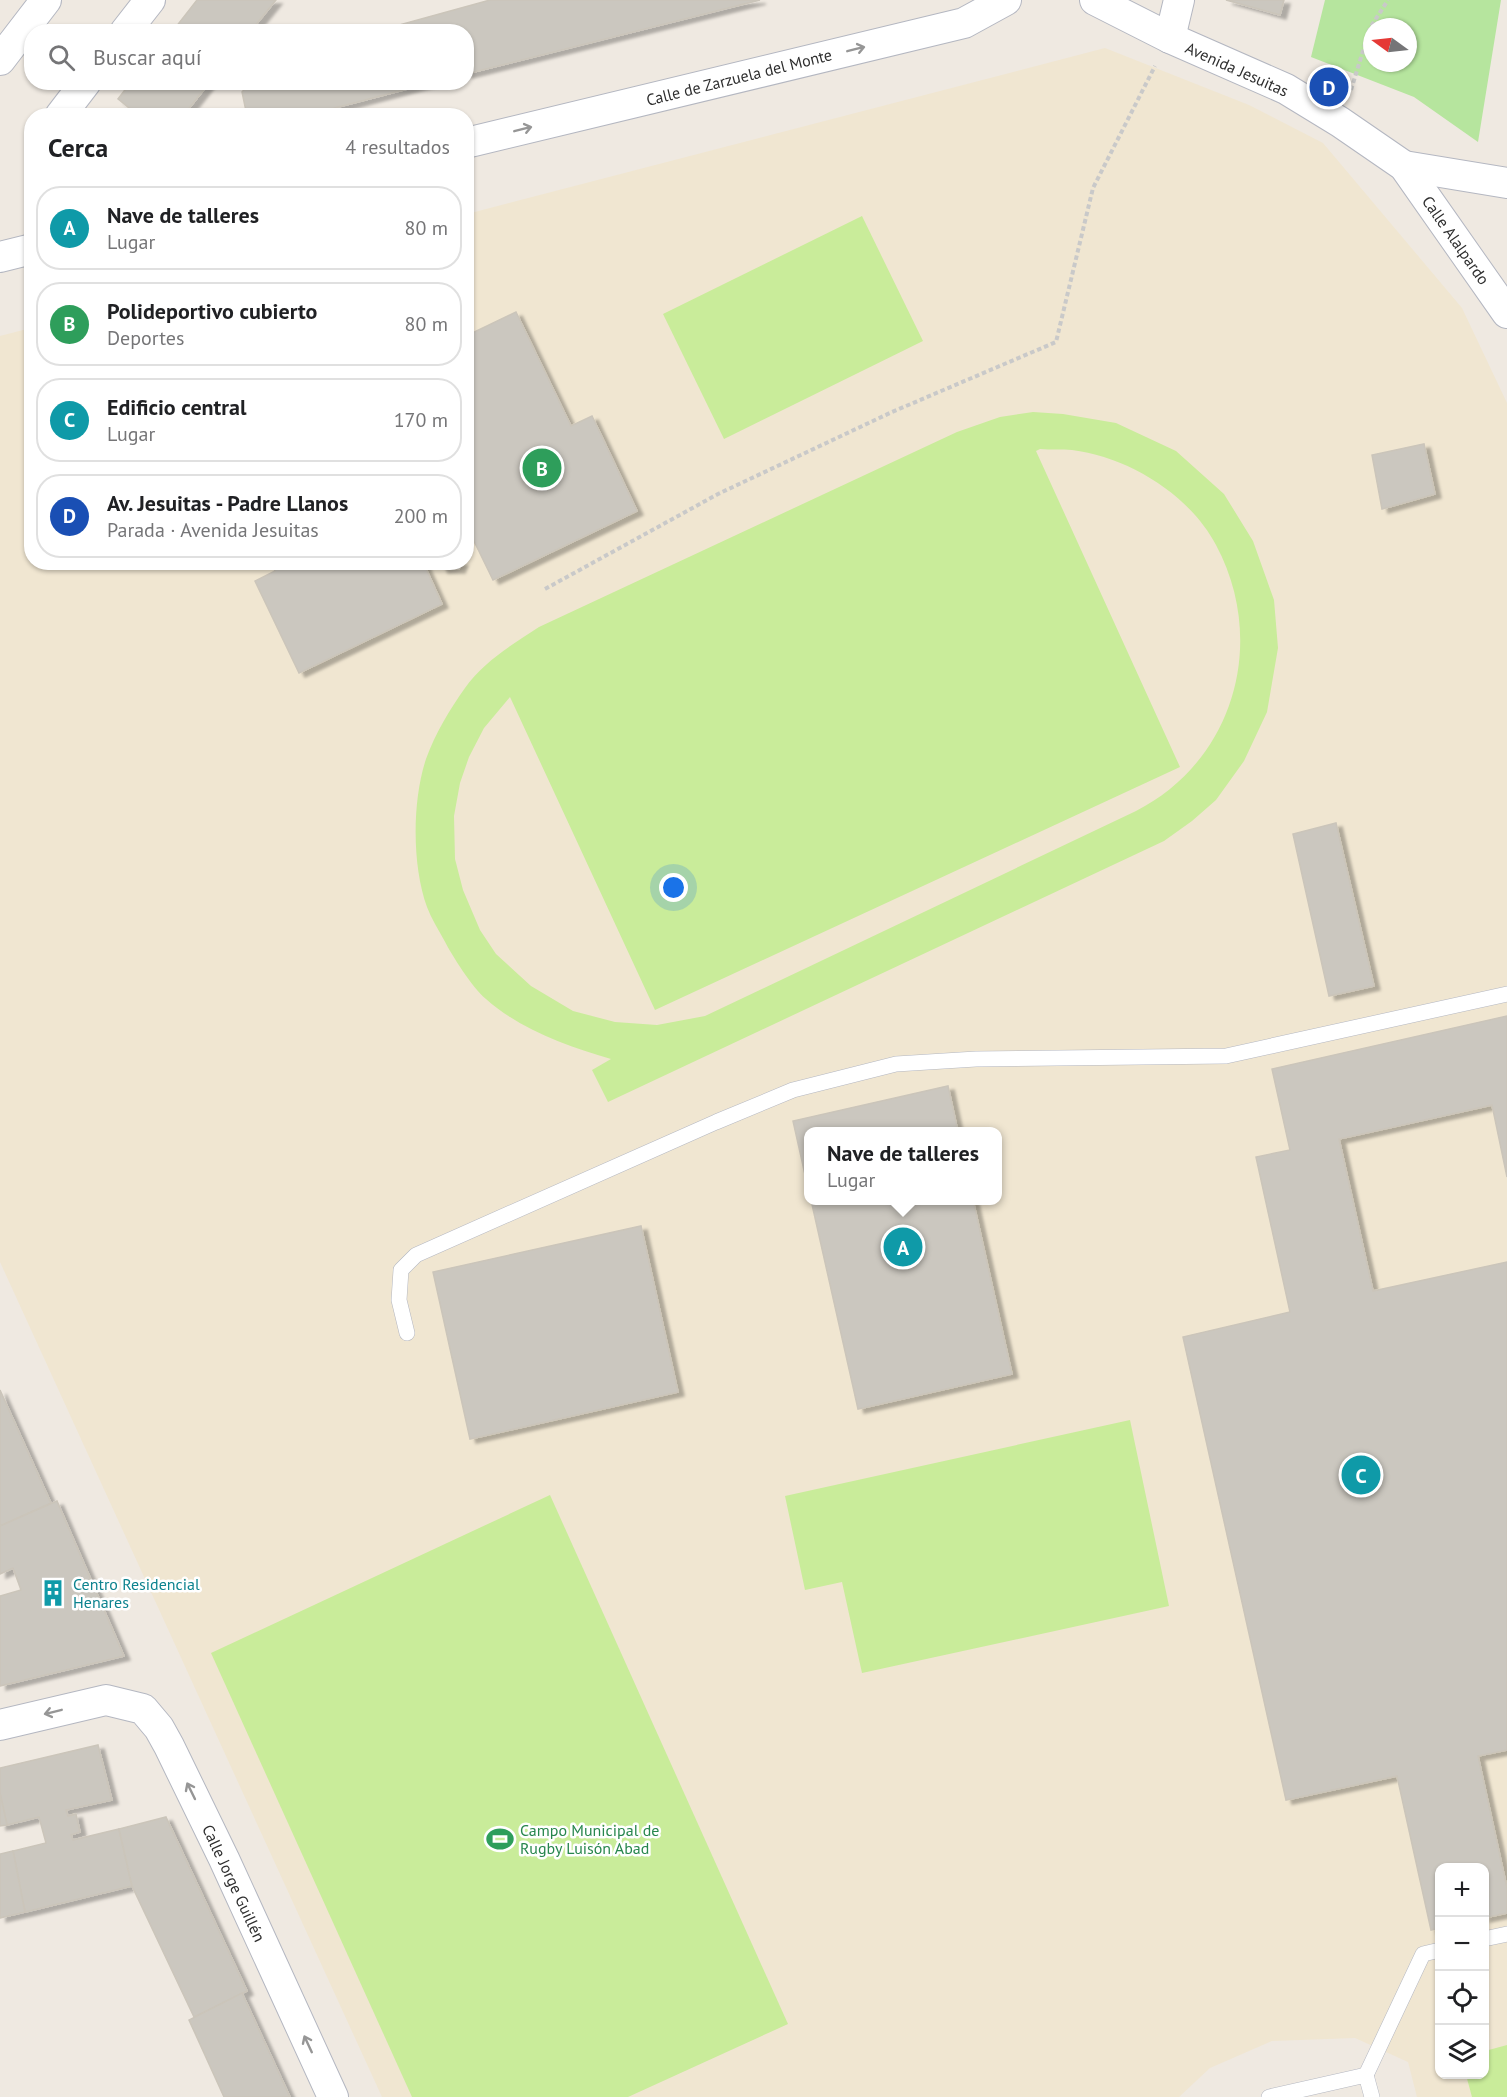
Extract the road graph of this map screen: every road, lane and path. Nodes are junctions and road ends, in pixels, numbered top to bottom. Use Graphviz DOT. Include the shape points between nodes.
graph roads {
  1 [pos="46,0"];
  2 [pos="150,0"];
  3 [pos="1006,0"];
  4 [pos="1095,0"];
  5 [pos="1179,0"];
  6 [pos="1388,0"];
  7 [pos="28,24"];
  8 [pos="132,24"];
  9 [pos="24,29"];
  10 [pos="1164,50"];
  11 [pos="0,60"];
  12 [pos="80,90"];
  13 [pos="1348,100"];
  14 [pos="66,108"];
  15 [pos="474,141"];
  16 [pos="1404,166"];
  17 [pos="1507,183"];
  18 [pos="24,251"];
  19 [pos="0,257"];
  20 [pos="1507,313"];
  21 [pos="545,589"];
  22 [pos="1507,994"];
  23 [pos="407,1333"];
  24 [pos="0,1725"];
  25 [pos="1507,1934"];
  26 [pos="1489,1938"];
  27 [pos="1435,1951"];
  28 [pos="1366,2075"];
  29 [pos="333,2097"];
  30 [pos="1269,2097"];
  31 [pos="1372,2097"];
  1 -- 7 [label="street"];
  2 -- 8 [label="street"];
  15 -- 3 [label="street, Calle de Zarzuela del Monte, one-way" via="964,23"];
  4 -- 10 [label="street, Avenida Jesuitas"];
  5 -- 10 [label="street"];
  6 -- 13 [label="path" via="1370,28"];
  9 -- 11 [label="street"];
  10 -- 16 [label="street, Avenida Jesuitas" via="1286,89"];
  10 -- 21 [label="path" via="1093,188 1056,342 892,412 718,494"];
  12 -- 14 [label="street"];
  16 -- 17 [label="street"];
  16 -- 20 [label="street, Calle Alalpardo"];
  18 -- 19 [label="street"];
  22 -- 23 [label="lane" via="1226,1056 976,1059 896,1064 793,1090 416,1255 401,1270 399,1300"];
  29 -- 24 [label="street, Calle Jorge Guillén, one-way" via="169,1746 143,1708 106,1700"];
  25 -- 26 [label="lane"];
  27 -- 28 [label="lane" via="1423,1954"];
  28 -- 30 [label="lane"];
  28 -- 31 [label="lane"];
}
